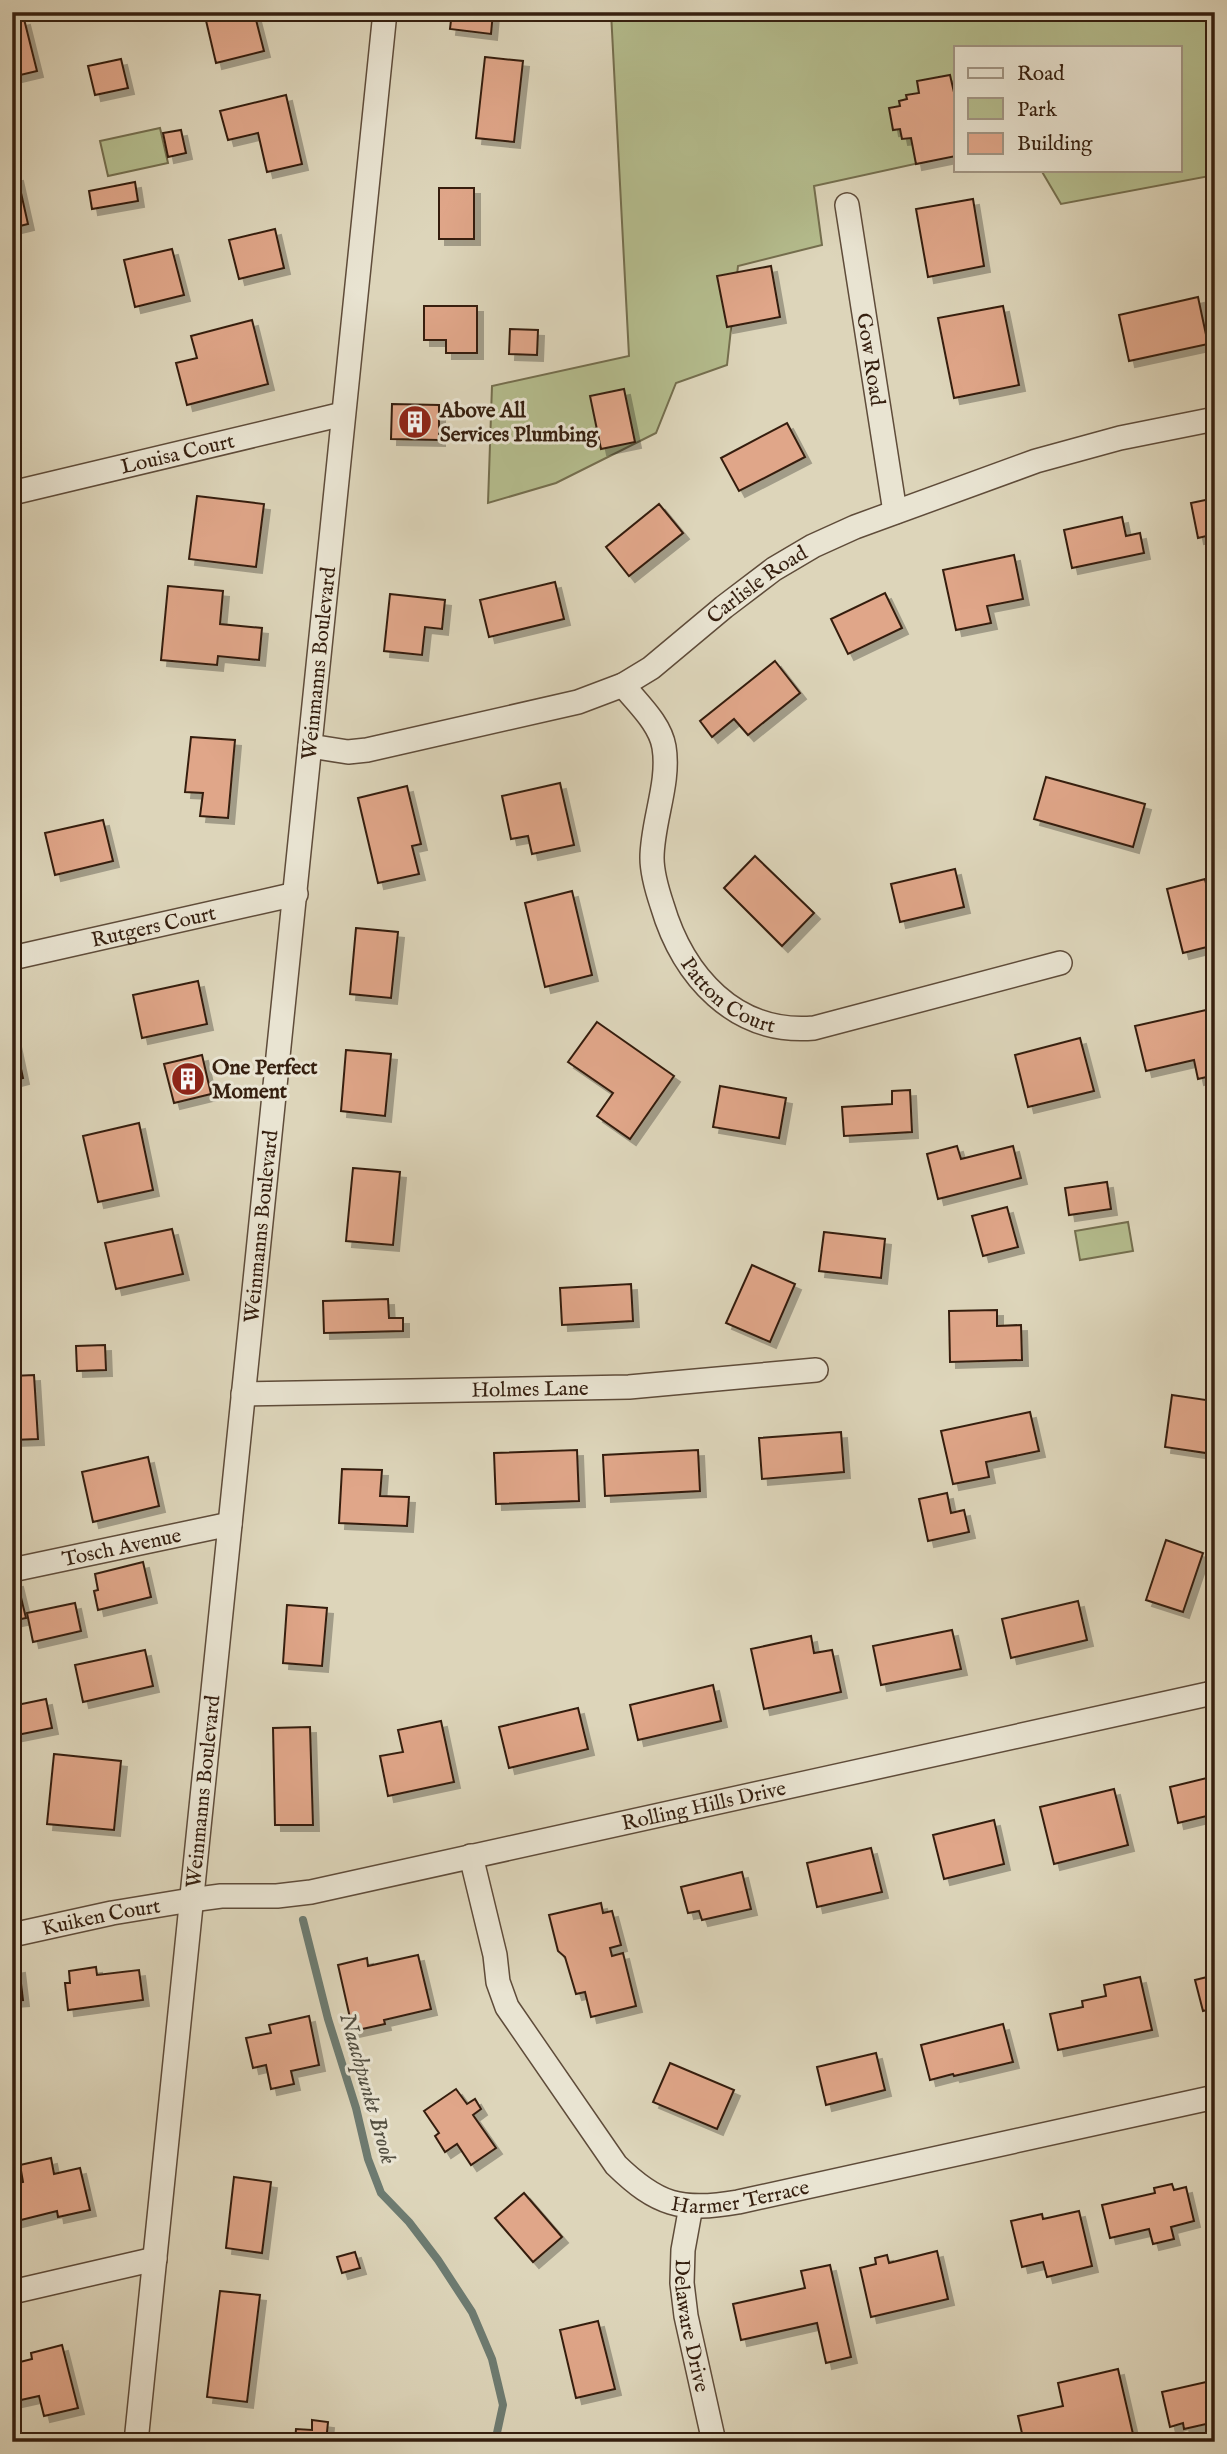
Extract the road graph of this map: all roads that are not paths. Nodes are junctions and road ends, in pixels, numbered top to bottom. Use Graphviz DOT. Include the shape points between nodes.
graph roads {
  1 [pos="385,12"];
  2 [pos="847,205"];
  3 [pos="343,414"];
  4 [pos="1215,419"];
  5 [pos="12,492"];
  6 [pos="895,512"];
  7 [pos="623,685"];
  8 [pos="310,746"];
  9 [pos="296,894"];
  10 [pos="12,958"];
  11 [pos="1060,963"];
  12 [pos="816,1370"];
  13 [pos="243,1394"];
  14 [pos="230,1524"];
  15 [pos="12,1570"];
  16 [pos="1215,1691"];
  17 [pos="471,1856"];
  18 [pos="191,1900"];
  19 [pos="12,1935"];
  20 [pos="1215,2097"];
  21 [pos="691,2206"];
  22 [pos="155,2259"];
  23 [pos="12,2292"];
  24 [pos="136,2442"];
  25 [pos="714,2442"];
  1 -- 3 [label="street, Weinmanns Boulevard"];
  2 -- 6 [label="street, Gow Road"];
  3 -- 5 [label="street, Louisa Court"];
  3 -- 8 [label="street, Weinmanns Boulevard"];
  4 -- 6 [label="street, Carlisle Road" via="1036,461"];
  6 -- 7 [label="street, Carlisle Road" via="813,546 774,569"];
  7 -- 8 [label="street, Carlisle Road" via="578,702 366,750"];
  7 -- 11 [label="street, Patton Court" via="657,728 663,745 652,859 668,927 703,984 726,1005 769,1026 814,1028"];
  8 -- 9 [label="street, Weinmanns Boulevard"];
  9 -- 10 [label="street, Rutgers Court"];
  9 -- 13 [label="street, Weinmanns Boulevard"];
  12 -- 13 [label="street, Holmes Lane" via="629,1387"];
  13 -- 14 [label="street, Weinmanns Boulevard"];
  14 -- 15 [label="street, Tosch Avenue"];
  14 -- 18 [label="street, Weinmanns Boulevard"];
  16 -- 17 [label="street, Rolling Hills Drive"];
  17 -- 18 [label="street, Rolling Hills Drive" via="311,1892"];
  17 -- 21 [label="street, Harmer Terrace" via="498,1982 520,2028 616,2165 660,2199"];
  18 -- 19 [label="street, Kuiken Court"];
  18 -- 22 [label="street, Weinmanns Boulevard"];
  20 -- 21 [label="street, Harmer Terrace" via="738,2202"];
  21 -- 25 [label="street, Delaware Drive" via="682,2283"];
  22 -- 23 [label="street"];
  22 -- 24 [label="street, Weinmanns Boulevard"];
}
